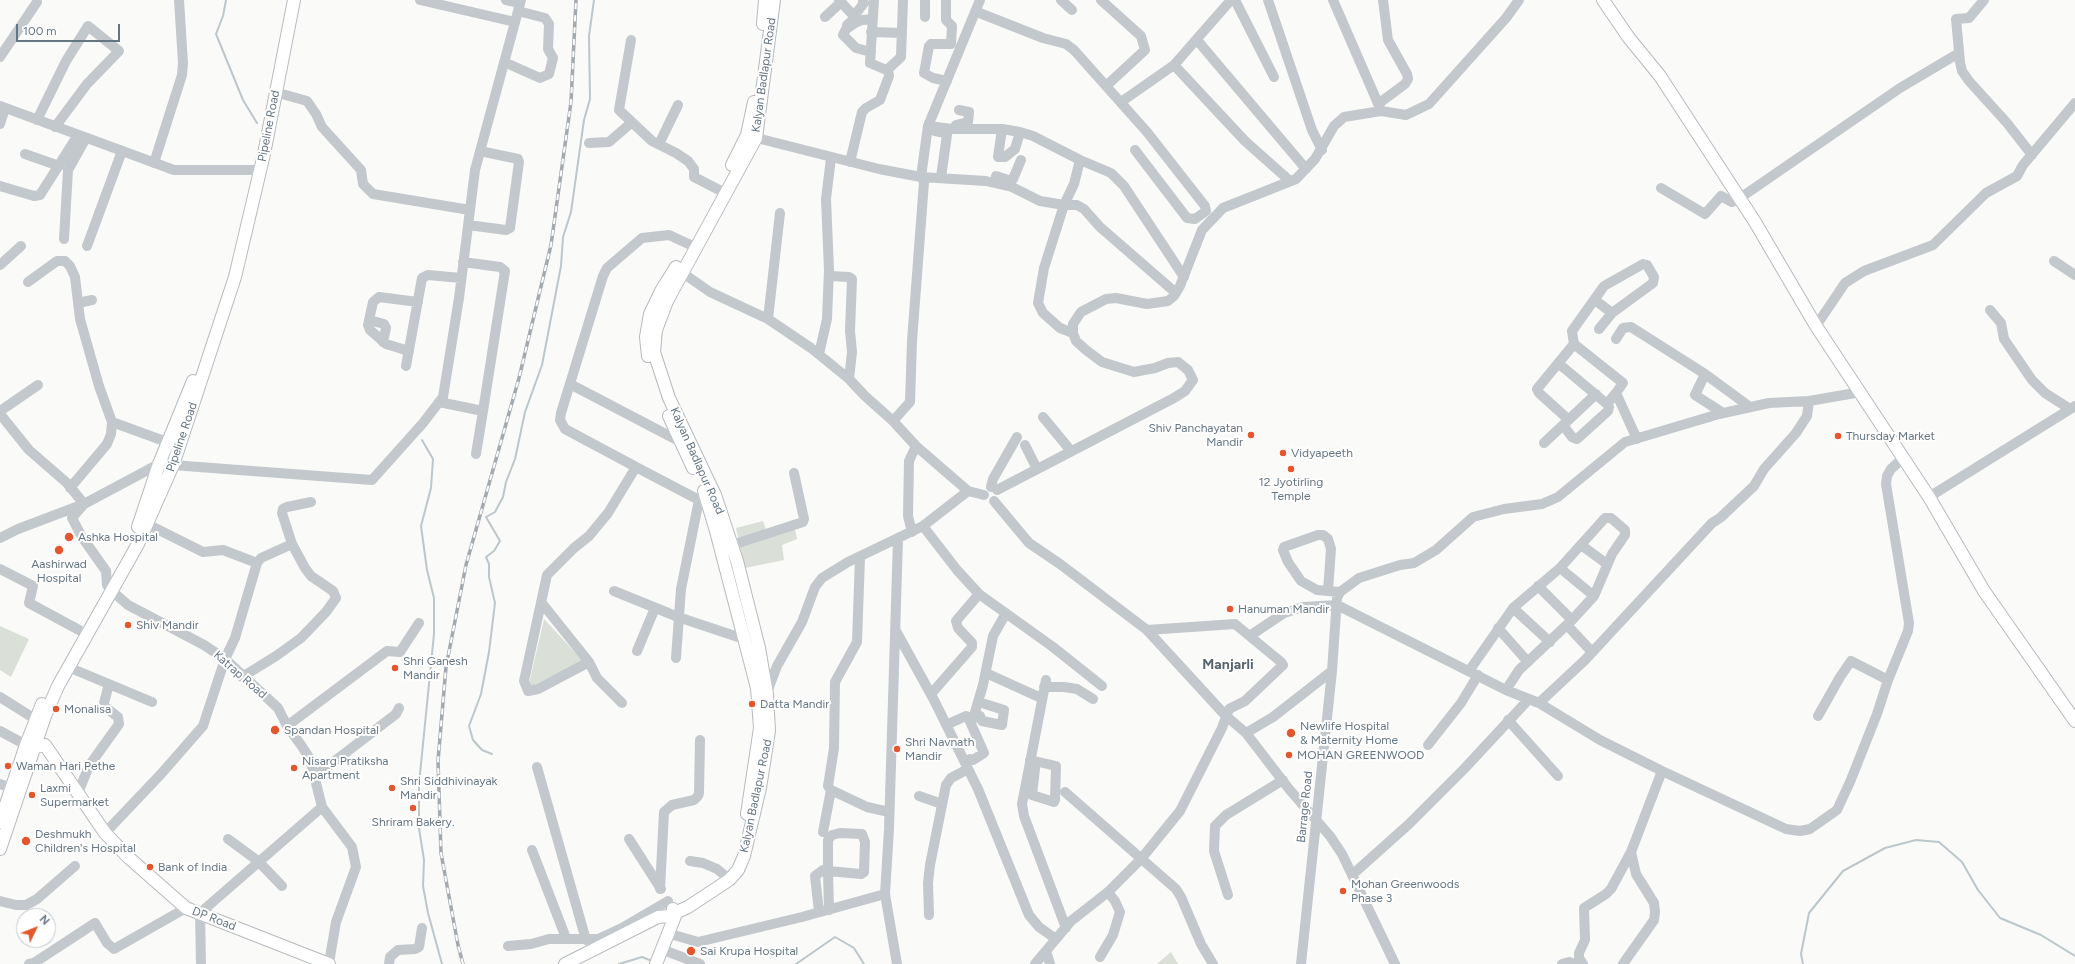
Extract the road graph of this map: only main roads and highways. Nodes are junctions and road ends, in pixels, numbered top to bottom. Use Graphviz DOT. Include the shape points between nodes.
graph roads {
  1 [pos="287,0"];
  2 [pos="294,0"];
  3 [pos="765,0"];
  4 [pos="774,0"];
  5 [pos="1603,0"];
  6 [pos="266,132"];
  7 [pos="751,137"];
  8 [pos="707,498"];
  9 [pos="110,588"];
  10 [pos="35,719"];
  11 [pos="2075,721"];
  12 [pos="40,732"];
  13 [pos="35,745"];
  14 [pos="6,786"];
  15 [pos="0,822"];
  16 [pos="0,849"];
  17 [pos="672,906"];
  18 [pos="659,955"];
  19 [pos="330,964"];
  20 [pos="565,964"];
  1 -- 6 [label="main road, Pipeline Road"];
  2 -- 6 [label="main road, Pipeline Road"];
  3 -- 7 [label="main road"];
  4 -- 7 [label="main road, Kalyan Badlapur Road"];
  5 -- 11 [label="main road" via="1660,76 1740,198 1816,326 1929,497 1984,591"];
  6 -- 9 [label="main road, Pipeline Road" via="233,268 203,356 167,442 140,523"];
  6 -- 9 [label="main road, Pipeline Road" via="235,278 173,465 147,524"];
  7 -- 8 [label="main road" via="693,245 662,290 650,314 646,337 648,358 656,382 696,464"];
  8 -- 17 [label="main road" via="757,688 760,728 745,827 732,864 723,874 699,891"];
  8 -- 17 [label="main road, Kalyan Badlapur Road" via="732,546 759,648 767,694 769,731 760,788 744,856 738,870 729,880 688,907"];
  9 -- 10 [label="main road, Pipeline Road" via="79,630"];
  9 -- 12 [label="main road, Pipeline Road" via="68,667"];
  10 -- 12 [label="main road"];
  10 -- 13 [label="main road, Pipeline Road"];
  12 -- 13 [label="main road, Pipeline Road"];
  13 -- 14 [label="main road, Pipeline Road"];
  13 -- 16 [label="main road, Pipeline Road"];
  13 -- 19 [label="main road, DP Road" via="78,793 105,833 186,908"];
  14 -- 15 [label="main road, Pipeline Road"];
  17 -- 18 [label="main road" via="667,933"];
  17 -- 20 [label="main road" via="658,917"];
}
